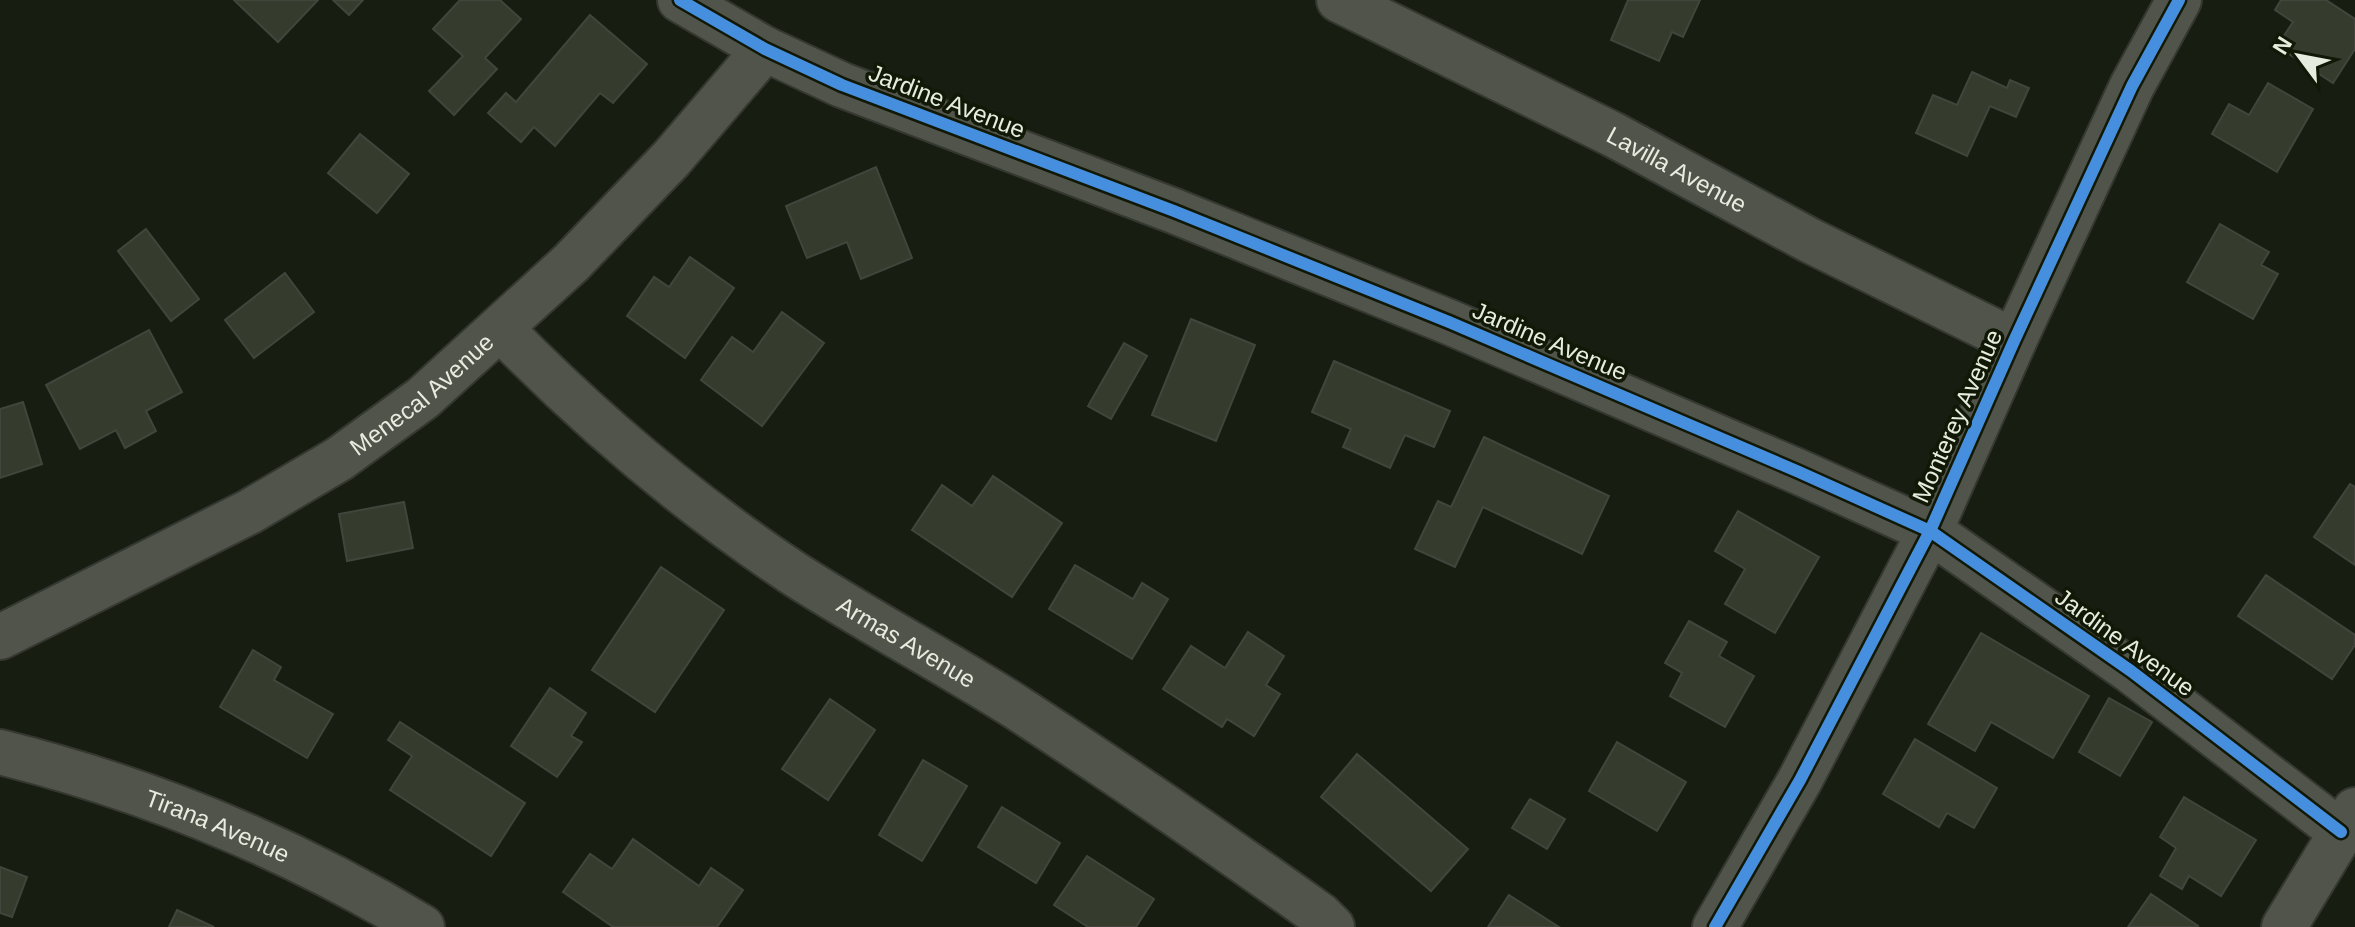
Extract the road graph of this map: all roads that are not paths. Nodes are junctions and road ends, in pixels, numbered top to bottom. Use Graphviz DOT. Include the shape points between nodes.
graph roads {
  1 [pos="680,0"];
  2 [pos="1339,0"];
  3 [pos="2179,0"];
  4 [pos="765,49"];
  5 [pos="501,329"];
  6 [pos="2014,341"];
  7 [pos="1930,531"];
  8 [pos="0,637"];
  9 [pos="0,752"];
  10 [pos="2348,821"];
  11 [pos="422,927"];
  12 [pos="1332,927"];
  13 [pos="1715,927"];
  14 [pos="2284,927"];
  1 -- 4 [label="street, Jardine Avenue"];
  2 -- 6 [label="street, Lavilla Avenue"];
  3 -- 6 [label="street, Monterey Avenue" via="2132,86"];
  4 -- 5 [label="street, Menecal Avenue" via="671,159"];
  4 -- 7 [label="street, Jardine Avenue" via="842,85 1449,322"];
  5 -- 8 [label="street, Menecal Avenue" via="423,398 339,459 249,512"];
  5 -- 12 [label="street, Armas Avenue" via="641,460 716,519 1146,792"];
  6 -- 7 [label="street, Monterey Avenue"];
  7 -- 10 [label="street, Jardine Avenue"];
  7 -- 13 [label="street, Monterey Avenue" via="1800,780"];
  9 -- 11 [label="street, Tirana Avenue" via="179,807 295,858"];
  10 -- 14 [label="street"];
}
